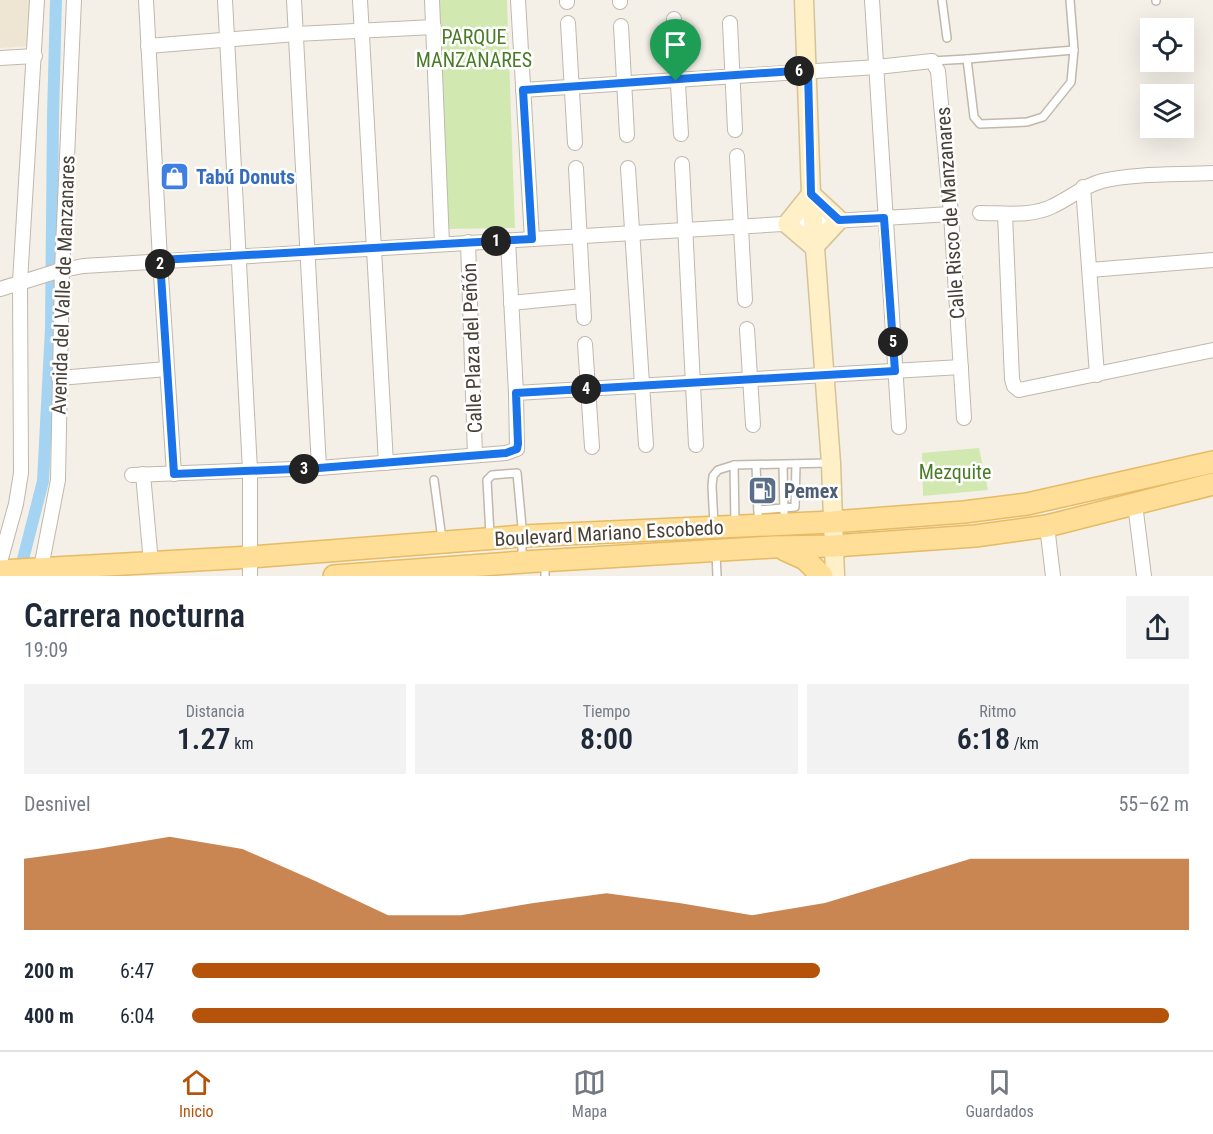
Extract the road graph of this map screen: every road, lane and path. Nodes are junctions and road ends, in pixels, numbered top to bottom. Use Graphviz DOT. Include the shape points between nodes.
graph roads {
  1 [pos="37,0"];
  2 [pos="75,0"];
  3 [pos="146,0"];
  4 [pos="225,0"];
  5 [pos="294,0"];
  6 [pos="360,0"];
  7 [pos="432,0"];
  8 [pos="518,0"];
  9 [pos="804,0"];
  10 [pos="872,0"];
  11 [pos="942,0"];
  12 [pos="1070,0"];
  13 [pos="674,18"];
  14 [pos="568,23"];
  15 [pos="730,23"];
  16 [pos="621,26"];
  17 [pos="434,27"];
  18 [pos="362,32"];
  19 [pos="296,34"];
  20 [pos="946,38"];
  21 [pos="227,39"];
  22 [pos="148,46"];
  23 [pos="1074,50"];
  24 [pos="35,56"];
  25 [pos="0,58"];
  26 [pos="967,59"];
  27 [pos="936,61"];
  28 [pos="877,67"];
  29 [pos="808,70"];
  30 [pos="732,76"];
  31 [pos="676,81"];
  32 [pos="624,84"];
  33 [pos="572,87"];
  34 [pos="523,90"];
  35 [pos="735,130"];
  36 [pos="681,134"];
  37 [pos="627,135"];
  38 [pos="575,143"];
  39 [pos="737,156"];
  40 [pos="682,164"];
  41 [pos="576,168"];
  42 [pos="628,168"];
  43 [pos="1213,173"];
  44 [pos="1083,187"];
  45 [pos="811,194"];
  46 [pos="980,213"];
  47 [pos="1005,213"];
  48 [pos="951,214"];
  49 [pos="884,218"];
  50 [pos="839,220"];
  51 [pos="813,222"];
  52 [pos="787,224"];
  53 [pos="741,227"];
  54 [pos="684,230"];
  55 [pos="632,234"];
  56 [pos="580,236"];
  57 [pos="532,239"];
  58 [pos="508,240"];
  59 [pos="468,242"];
  60 [pos="442,244"];
  61 [pos="374,247"];
  62 [pos="814,247"];
  63 [pos="307,252"];
  64 [pos="240,256"];
  65 [pos="160,260"];
  66 [pos="1213,260"];
  67 [pos="60,270"];
  68 [pos="1090,270"];
  69 [pos="24,281"];
  70 [pos="0,289"];
  71 [pos="583,296"];
  72 [pos="746,300"];
  73 [pos="511,303"];
  74 [pos="584,318"];
  75 [pos="747,329"];
  76 [pos="585,344"];
  77 [pos="1213,350"];
  78 [pos="961,368"];
  79 [pos="167,369"];
  80 [pos="895,371"];
  81 [pos="1097,375"];
  82 [pos="824,376"];
  83 [pos="59,378"];
  84 [pos="750,380"];
  85 [pos="693,383"];
  86 [pos="643,386"];
  87 [pos="587,389"];
  88 [pos="516,393"];
  89 [pos="964,418"];
  90 [pos="753,425"];
  91 [pos="899,427"];
  92 [pos="646,445"];
  93 [pos="696,445"];
  94 [pos="592,447"];
  95 [pos="475,455"];
  96 [pos="1213,462"];
  97 [pos="386,463"];
  98 [pos="831,463"];
  99 [pos="796,464"];
  100 [pos="734,465"];
  101 [pos="756,465"];
  102 [pos="783,465"];
  103 [pos="319,468"];
  104 [pos="250,470"];
  105 [pos="174,474"];
  106 [pos="434,480"];
  107 [pos="1213,484"];
  108 [pos="1135,504"];
  109 [pos="784,516"];
  110 [pos="758,518"];
  111 [pos="832,522"];
  112 [pos="1047,526"];
  113 [pos="724,527"];
  114 [pos="522,536"];
  115 [pos="490,538"];
  116 [pos="442,542"];
  117 [pos="834,546"];
  118 [pos="773,547"];
  119 [pos="716,550"];
  120 [pos="522,562"];
  121 [pos="151,563"];
  122 [pos="250,566"];
  123 [pos="2,568"];
  124 [pos="36,568"];
  125 [pos="545,568"];
  126 [pos="334,576"];
  127 [pos="717,576"];
  128 [pos="822,576"];
  129 [pos="835,576"];
  130 [pos="1053,576"];
  131 [pos="1144,576"];
  1 -- 24 [label="street"];
  2 -- 67 [label="street, Avenida del Valle de Manzanares"];
  3 -- 22 [label="street"];
  4 -- 21 [label="street"];
  5 -- 19 [label="street"];
  6 -- 18 [label="street"];
  7 -- 17 [label="street"];
  8 -- 34 [label="street"];
  9 -- 29 [label="street"];
  10 -- 28 [label="street"];
  11 -- 20 [label="lane"];
  12 -- 23 [label="lane"];
  13 -- 31 [label="street"];
  14 -- 33 [label="street"];
  15 -- 30 [label="street"];
  16 -- 32 [label="street"];
  17 -- 18 [label="street"];
  17 -- 60 [label="street"];
  18 -- 19 [label="street"];
  18 -- 61 [label="street"];
  19 -- 21 [label="street"];
  19 -- 63 [label="street"];
  21 -- 22 [label="street"];
  21 -- 64 [label="street"];
  22 -- 65 [label="street"];
  23 -- 26 [label="lane"];
  23 -- 26 [label="lane" via="1071,82 1042,117 1018,122 980,124 974,117"];
  24 -- 25 [label="street"];
  24 -- 69 [label="street"];
  26 -- 27 [label="lane"];
  27 -- 28 [label="street"];
  27 -- 48 [label="street, Calle Risco de Manzanares"];
  28 -- 29 [label="street"];
  28 -- 49 [label="street"];
  29 -- 30 [label="street"];
  29 -- 45 [label="street"];
  30 -- 31 [label="street"];
  30 -- 35 [label="street"];
  31 -- 32 [label="street"];
  31 -- 36 [label="street"];
  32 -- 33 [label="street"];
  32 -- 37 [label="street"];
  33 -- 34 [label="street"];
  33 -- 38 [label="street"];
  34 -- 57 [label="street"];
  39 -- 53 [label="street"];
  40 -- 54 [label="street"];
  41 -- 56 [label="street"];
  42 -- 55 [label="street"];
  43 -- 44 [label="street" via="1119,178"];
  44 -- 47 [label="street" via="1052,207"];
  44 -- 68 [label="street"];
  45 -- 50 [label="street"];
  45 -- 51 [label="street"];
  45 -- 52 [label="street"];
  46 -- 47 [label="street"];
  47 -- 81 [label="street" via="1014,386 1027,389"];
  48 -- 49 [label="street"];
  48 -- 78 [label="street, Calle Risco de Manzanares"];
  49 -- 50 [label="street"];
  49 -- 80 [label="street"];
  50 -- 51 [label="street"];
  50 -- 62 [label="street"];
  51 -- 52 [label="street"];
  51 -- 62 [label="street"];
  52 -- 53 [label="street"];
  52 -- 62 [label="street"];
  53 -- 54 [label="street"];
  53 -- 72 [label="street"];
  54 -- 55 [label="street"];
  54 -- 85 [label="street"];
  55 -- 56 [label="street"];
  55 -- 86 [label="street"];
  56 -- 57 [label="street"];
  56 -- 71 [label="street"];
  57 -- 58 [label="street"];
  58 -- 59 [label="street"];
  58 -- 73 [label="street, Calle Plaza del Peñón"];
  59 -- 60 [label="street"];
  59 -- 95 [label="street, Calle Plaza del Peñón"];
  60 -- 61 [label="street"];
  61 -- 63 [label="street"];
  61 -- 97 [label="street"];
  62 -- 82 [label="street"];
  63 -- 64 [label="street"];
  63 -- 103 [label="street"];
  64 -- 65 [label="street"];
  64 -- 104 [label="street"];
  65 -- 67 [label="street"];
  65 -- 79 [label="street"];
  66 -- 68 [label="street"];
  67 -- 69 [label="street"];
  67 -- 83 [label="street, Avenida del Valle de Manzanares"];
  68 -- 81 [label="street"];
  69 -- 70 [label="street"];
  69 -- 123 [label="street" via="21,473"];
  71 -- 73 [label="street"];
  71 -- 74 [label="street"];
  73 -- 88 [label="street, Calle Plaza del Peñón"];
  75 -- 84 [label="street"];
  76 -- 87 [label="street"];
  77 -- 81 [label="street"];
  78 -- 80 [label="street"];
  78 -- 89 [label="street, Calle Risco de Manzanares"];
  79 -- 83 [label="street"];
  79 -- 105 [label="street"];
  80 -- 82 [label="street"];
  80 -- 91 [label="street"];
  82 -- 84 [label="street"];
  82 -- 98 [label="street"];
  83 -- 124 [label="street, Avenida del Valle de Manzanares" via="58,480"];
  84 -- 85 [label="street"];
  84 -- 90 [label="street"];
  85 -- 86 [label="street"];
  85 -- 93 [label="street"];
  86 -- 87 [label="street"];
  86 -- 92 [label="street"];
  87 -- 88 [label="street"];
  87 -- 94 [label="street"];
  88 -- 95 [label="street, Calle Plaza del Peñón" via="517,449"];
  95 -- 97 [label="street"];
  96 -- 111 [label="main road, Boulevard Mariano Escobedo" via="1027,504"];
  97 -- 103 [label="street"];
  98 -- 99 [label="lane"];
  98 -- 111 [label="street"];
  99 -- 102 [label="lane"];
  99 -- 109 [label="lane" via="795,507"];
  100 -- 101 [label="lane"];
  100 -- 113 [label="lane"];
  100 -- 113 [label="lane" via="713,476 712,492"];
  101 -- 102 [label="lane"];
  101 -- 110 [label="lane"];
  102 -- 109 [label="lane"];
  103 -- 104 [label="street"];
  104 -- 105 [label="street"];
  104 -- 122 [label="street"];
  105 -- 121 [label="street" via="137,474"];
  106 -- 116 [label="lane"];
  107 -- 108 [label="main road, Boulevard Mariano Escobedo"];
  108 -- 112 [label="main road, Boulevard Mariano Escobedo"];
  108 -- 131 [label="street"];
  109 -- 110 [label="main road, Boulevard Mariano Escobedo"];
  109 -- 111 [label="main road, Boulevard Mariano Escobedo"];
  110 -- 113 [label="main road, Boulevard Mariano Escobedo"];
  111 -- 117 [label="street"];
  112 -- 117 [label="main road, Boulevard Mariano Escobedo" via="975,536"];
  112 -- 130 [label="street"];
  113 -- 114 [label="main road, Boulevard Mariano Escobedo"];
  114 -- 115 [label="main road, Boulevard Mariano Escobedo"];
  114 -- 115 [label="lane" via="518,477 513,472 492,474 487,480"];
  114 -- 120 [label="lane"];
  115 -- 116 [label="main road, Boulevard Mariano Escobedo"];
  116 -- 122 [label="main road, Boulevard Mariano Escobedo"];
  117 -- 118 [label="main road, Boulevard Mariano Escobedo"];
  117 -- 129 [label="street"];
  118 -- 119 [label="main road, Boulevard Mariano Escobedo"];
  118 -- 128 [label="main road" via="806,559"];
  119 -- 125 [label="main road, Boulevard Mariano Escobedo"];
  119 -- 127 [label="lane"];
  120 -- 125 [label="main road, Boulevard Mariano Escobedo"];
  120 -- 126 [label="main road, Boulevard Mariano Escobedo"];
  121 -- 122 [label="main road, Boulevard Mariano Escobedo"];
  121 -- 124 [label="main road, Boulevard Mariano Escobedo"];
  123 -- 124 [label="main road, Boulevard Mariano Escobedo"];
}
